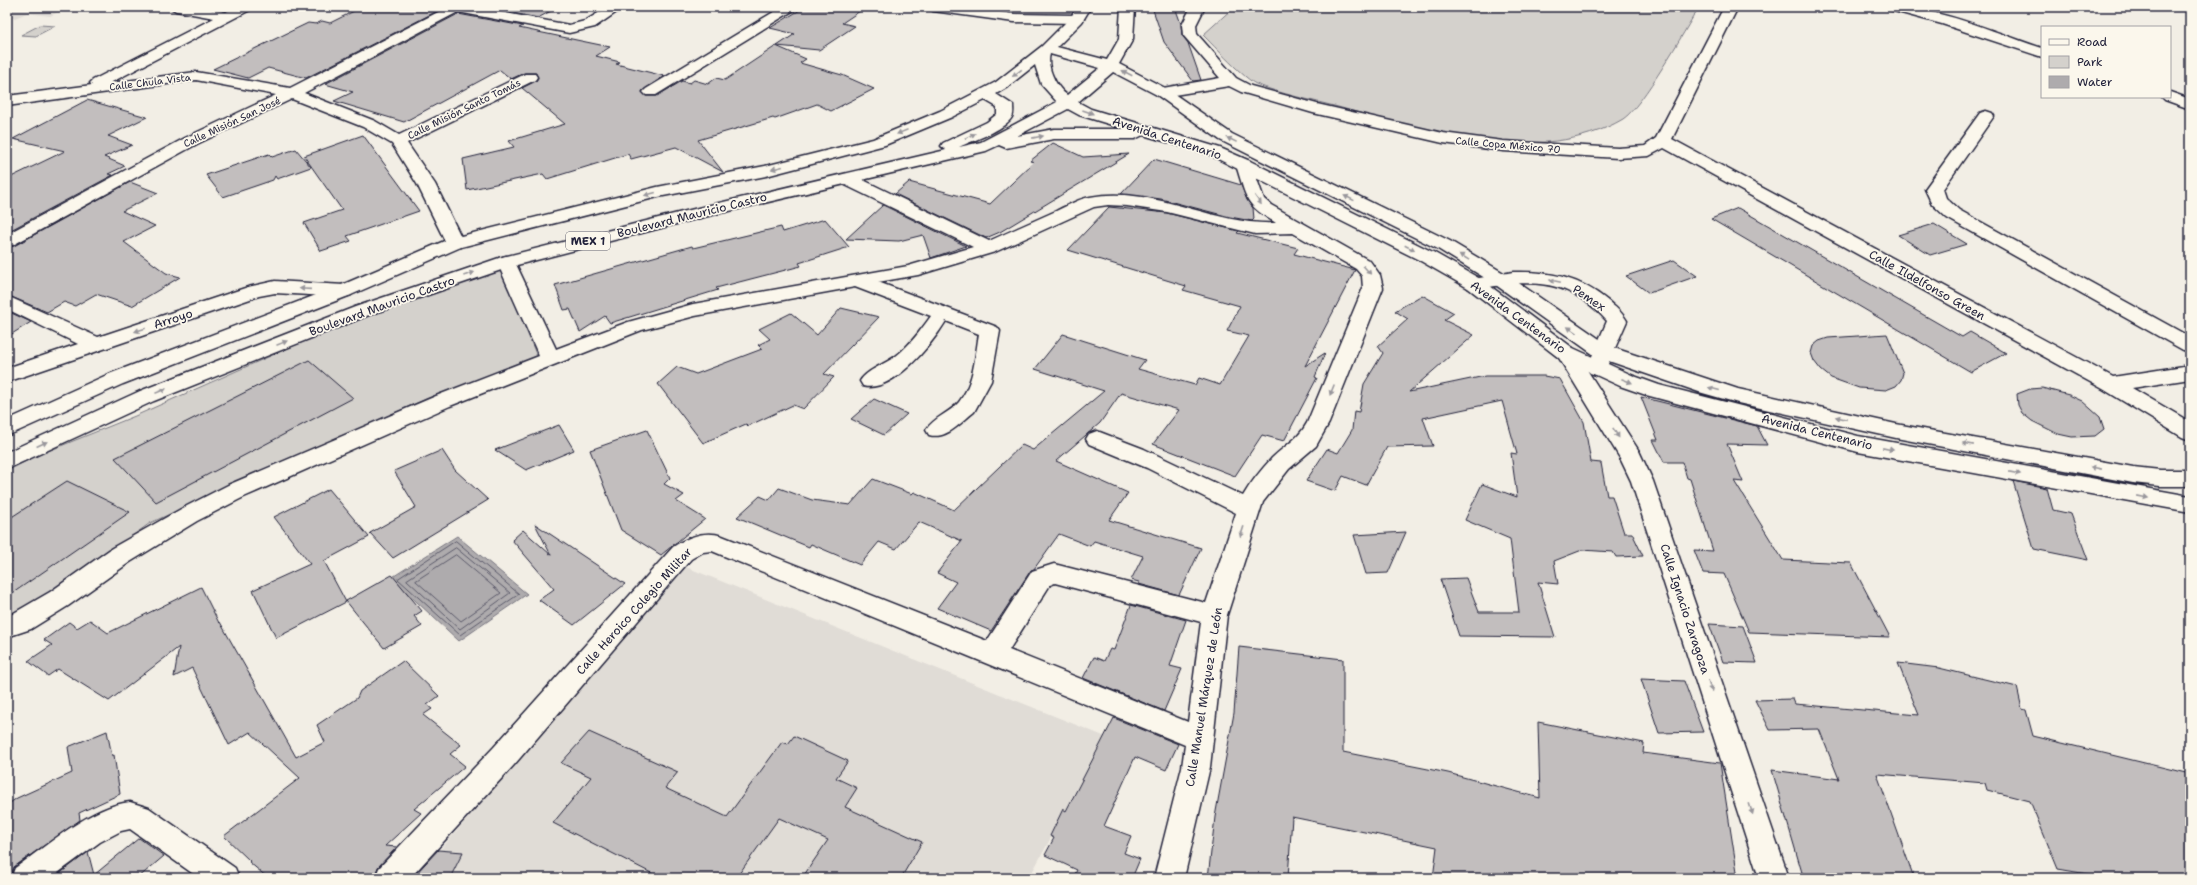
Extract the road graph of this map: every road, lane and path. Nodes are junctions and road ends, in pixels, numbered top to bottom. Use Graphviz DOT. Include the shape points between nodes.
graph roads {
  1 [pos="176,7"];
  2 [pos="245,7"];
  3 [pos="458,7"];
  4 [pos="617,7"];
  5 [pos="792,7"];
  6 [pos="933,7"];
  7 [pos="1128,7"];
  8 [pos="1198,7"];
  9 [pos="1731,7"];
  10 [pos="1895,7"];
  11 [pos="1080,13"];
  12 [pos="227,16"];
  13 [pos="1044,52"];
  14 [pos="2041,53"];
  15 [pos="1110,66"];
  16 [pos="530,77"];
  17 [pos="1231,81"];
  18 [pos="84,90"];
  19 [pos="651,92"];
  20 [pos="1162,92"];
  21 [pos="292,93"];
  22 [pos="984,93"];
  23 [pos="2171,97"];
  24 [pos="7,101"];
  25 [pos="1067,103"];
  26 [pos="2190,104"];
  27 [pos="1986,116"];
  28 [pos="1158,134"];
  29 [pos="398,141"];
  30 [pos="1662,141"];
  31 [pos="986,146"];
  32 [pos="1244,165"];
  33 [pos="896,167"];
  34 [pos="847,179"];
  35 [pos="1299,227"];
  36 [pos="7,241"];
  37 [pos="455,243"];
  38 [pos="989,248"];
  39 [pos="506,262"];
  40 [pos="1500,279"];
  41 [pos="856,280"];
  42 [pos="1475,284"];
  43 [pos="344,291"];
  44 [pos="7,302"];
  45 [pos="942,313"];
  46 [pos="95,344"];
  47 [pos="2190,345"];
  48 [pos="1566,353"];
  49 [pos="551,360"];
  50 [pos="1601,360"];
  51 [pos="2190,372"];
  52 [pos="7,375"];
  53 [pos="870,381"];
  54 [pos="2110,384"];
  55 [pos="7,429"];
  56 [pos="937,430"];
  57 [pos="2190,432"];
  58 [pos="1096,439"];
  59 [pos="7,461"];
  60 [pos="2190,478"];
  61 [pos="2190,504"];
  62 [pos="1249,509"];
  63 [pos="1214,615"];
  64 [pos="7,627"];
  65 [pos="992,655"];
  66 [pos="1200,739"];
  67 [pos="26,878"];
  68 [pos="224,878"];
  69 [pos="390,878"];
  70 [pos="1169,878"];
  71 [pos="1774,878"];
  1 -- 12 [label="street"];
  2 -- 12 [label="street"];
  3 -- 4 [label="street" via="569,29 590,24"];
  3 -- 21 [label="street, Calle Misión San José"];
  5 -- 19 [label="street"];
  6 -- 11 [label="street" via="1014,18"];
  7 -- 15 [label="street, Boulevard Mauricio Castro / MEX 1" via="1126,39"];
  8 -- 17 [label="street" via="1189,25 1190,35"];
  9 -- 30 [label="street"];
  10 -- 14 [label="street" via="1947,21"];
  11 -- 13 [label="street, MEX 1"];
  12 -- 18 [label="street"];
  13 -- 15 [label="street, Avenida Centenario"];
  13 -- 22 [label="street, MEX 1, one-way" via="1001,85"];
  13 -- 25 [label="street, Avenida Centenario" via="1043,75 1050,88"];
  20 -- 15 [label="street, Avenida Centenario, one-way"];
  15 -- 25 [label="street, Boulevard Mauricio Castro / MEX 1"];
  16 -- 29 [label="street, Calle Misión Santo Tomás"];
  17 -- 20 [label="street"];
  17 -- 30 [label="street, Calle Copa México 70" via="1246,89 1298,104 1443,138 1504,146 1618,154 1649,151"];
  18 -- 21 [label="street, Calle Chula Vista" via="196,76"];
  18 -- 24 [label="street, Calle Chula Vista"];
  40 -- 20 [label="street, Avenida Centenario, one-way" via="1444,245 1220,134"];
  21 -- 29 [label="street, Calle Chula Vista" via="369,124"];
  21 -- 36 [label="street, Calle Misión San José" via="191,140"];
  33 -- 22 [label="street, one-way" via="993,125 1005,116 1005,105"];
  22 -- 37 [label="street, MEX 1, one-way" via="946,114 879,142 766,171 658,192"];
  23 -- 26 [label="street"];
  25 -- 28 [label="street, Avenida Centenario, one-way" via="1085,112"];
  25 -- 31 [label="street, Boulevard Mauricio Castro / MEX 1"];
  27 -- 47 [label="street" via="1934,190 1938,200 1953,214"];
  31 -- 28 [label="street, one-way" via="1054,134"];
  28 -- 32 [label="street, Avenida Centenario" via="1214,151"];
  29 -- 37 [label="street" via="426,184"];
  30 -- 54 [label="street, Calle Ildelfonso Green"];
  31 -- 33 [label="street, Boulevard Mauricio Castro / MEX 1"];
  32 -- 35 [label="street, Calle Manuel Márquez de León, one-way" via="1256,201"];
  32 -- 42 [label="street, Avenida Centenario, one-way" via="1426,256"];
  33 -- 34 [label="street, Boulevard Mauricio Castro / MEX 1"];
  34 -- 38 [label="street"];
  34 -- 39 [label="street, Boulevard Mauricio Castro / MEX 1" via="702,212"];
  35 -- 38 [label="street" via="1244,227 1136,201 1106,199 1090,202"];
  35 -- 62 [label="street, Calle Manuel Márquez de León, one-way" via="1363,265 1371,275 1373,288 1308,442 1268,477 1252,500"];
  37 -- 43 [label="street, MEX 1"];
  38 -- 41 [label="street" via="911,271"];
  39 -- 49 [label="street"];
  59 -- 39 [label="street, Boulevard Mauricio Castro / MEX 1, one-way" via="162,390 362,311"];
  40 -- 42 [label="street, Pemex"];
  50 -- 40 [label="street, Avenida Centenario, one-way"];
  50 -- 40 [label="street, Pemex, one-way" via="1616,326 1615,317 1579,288 1536,277"];
  41 -- 45 [label="street"];
  41 -- 49 [label="street" via="693,310 635,326"];
  42 -- 48 [label="street, Avenida Centenario"];
  43 -- 46 [label="street, Arroyo, one-way" via="275,287"];
  43 -- 55 [label="street, MEX 1" via="116,379"];
  44 -- 46 [label="street"];
  45 -- 53 [label="street" via="913,353 897,367"];
  45 -- 56 [label="street" via="990,331 981,381 966,407"];
  46 -- 52 [label="street, Arroyo"];
  48 -- 50 [label="street, Avenida Centenario"];
  48 -- 71 [label="street, Calle Ignacio Zaragoza, one-way" via="1631,457 1642,481"];
  49 -- 64 [label="street" via="443,401 236,491 121,555 22,622"];
  60 -- 50 [label="street, Avenida Centenario, one-way" via="2133,475 1896,431 1738,396"];
  50 -- 61 [label="street, Avenida Centenario, one-way" via="1653,390 1858,444"];
  51 -- 54 [label="street"];
  54 -- 57 [label="street, Calle Ildelfonso Green"];
  58 -- 62 [label="street" via="1130,450 1170,468"];
  62 -- 63 [label="street, Calle Manuel Márquez de León, one-way"];
  63 -- 65 [label="street" via="1054,574 1041,578"];
  63 -- 66 [label="street, Calle Manuel Márquez de León"];
  65 -- 66 [label="street, Calle Heroico Colegio Militar"];
  65 -- 69 [label="street, Calle Heroico Colegio Militar" via="714,542 697,543 682,554 504,756"];
  66 -- 70 [label="street, Calle Manuel Márquez de León" via="1196,767"];
  67 -- 68 [label="street" via="92,832 112,820 128,815 139,818"];
}
